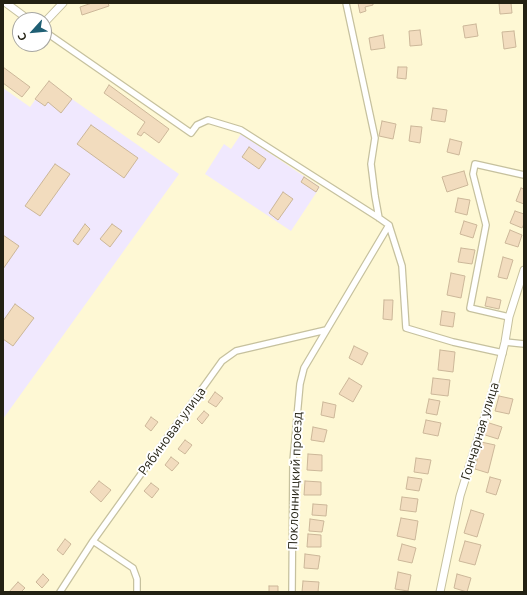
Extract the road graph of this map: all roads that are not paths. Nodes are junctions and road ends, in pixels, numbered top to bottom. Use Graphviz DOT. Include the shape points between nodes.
graph roads {
  1 [pos="6,3"];
  2 [pos="63,3"];
  3 [pos="346,3"];
  4 [pos="19,12"];
  5 [pos="52,15"];
  6 [pos="52,37"];
  7 [pos="524,175"];
  8 [pos="379,218"];
  9 [pos="388,225"];
  10 [pos="524,270"];
  11 [pos="509,317"];
  12 [pos="326,330"];
  13 [pos="505,342"];
  14 [pos="524,344"];
  15 [pos="503,353"];
  16 [pos="93,541"];
  17 [pos="60,592"];
  18 [pos="137,592"];
  19 [pos="292,592"];
  20 [pos="440,592"];
  1 -- 4 [label="street"];
  2 -- 5 [label="street"];
  3 -- 8 [label="street" via="375,138 371,164"];
  6 -- 8 [label="street" via="191,133 197,125 208,120 241,130"];
  7 -- 11 [label="street" via="475,164 473,174 486,225 470,308"];
  8 -- 9 [label="street"];
  9 -- 12 [label="street, Поклонницкий проезд"];
  9 -- 15 [label="street" via="402,266 406,328"];
  10 -- 11 [label="street, Гончарная улица"];
  11 -- 13 [label="street, Гончарная улица"];
  12 -- 16 [label="street, Рябиновая улица" via="236,351 222,361"];
  12 -- 19 [label="street, Поклонницкий проезд" via="304,368 300,384 293,461"];
  13 -- 14 [label="street"];
  13 -- 15 [label="street, Гончарная улица"];
  15 -- 20 [label="street, Гончарная улица" via="460,496"];
  16 -- 17 [label="street, Рябиновая улица"];
  16 -- 18 [label="street" via="133,568 138,579"];
}
